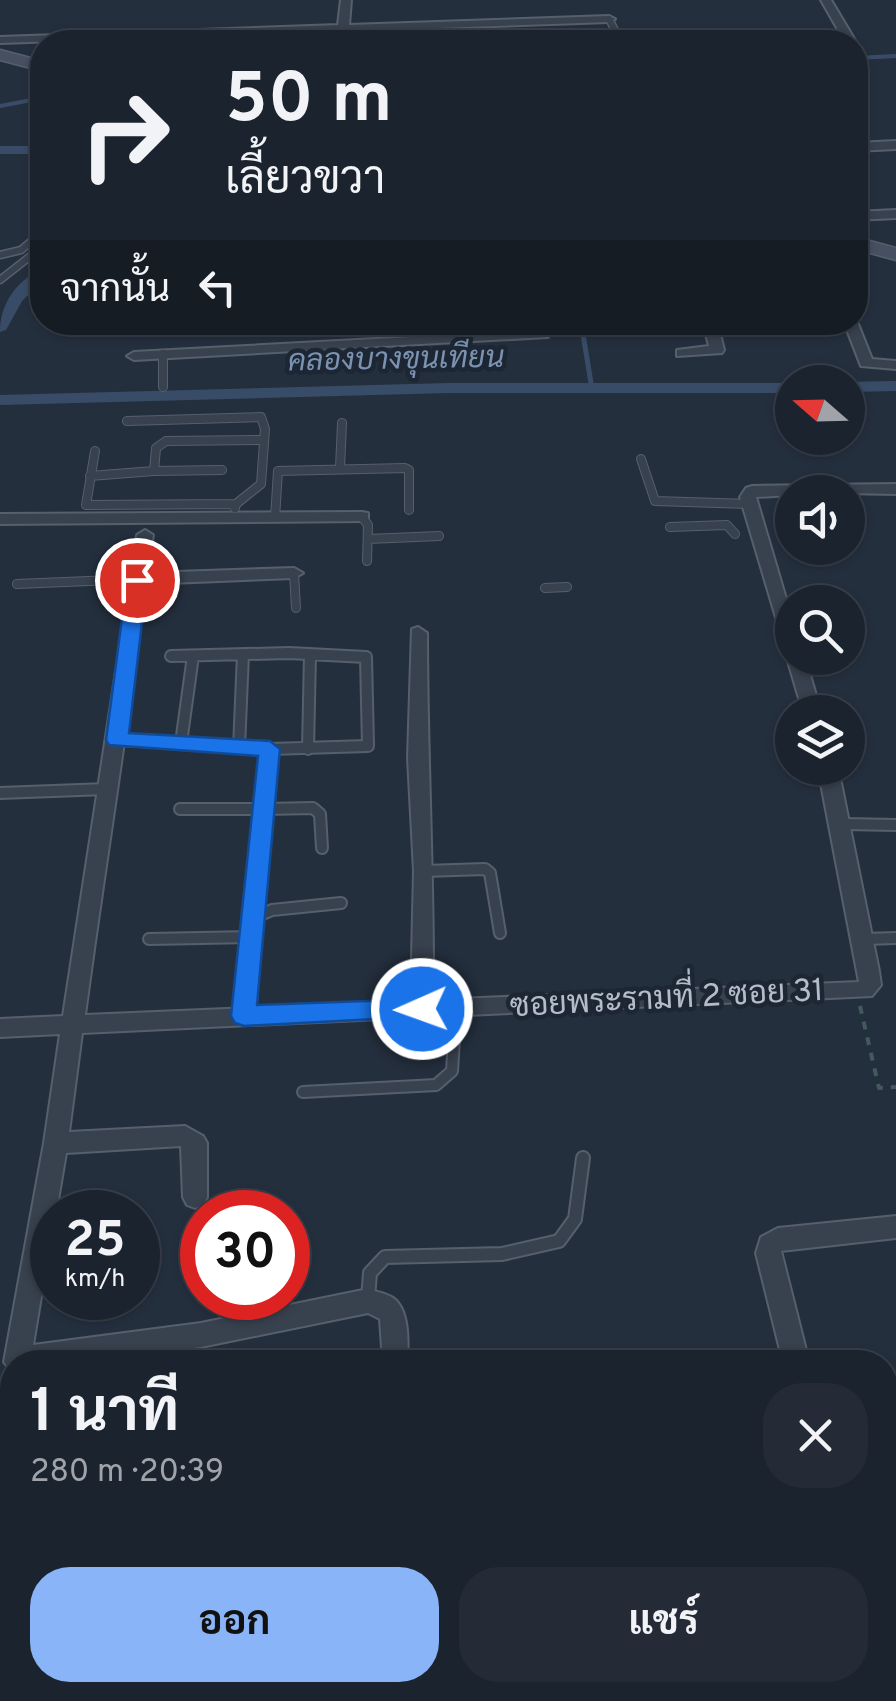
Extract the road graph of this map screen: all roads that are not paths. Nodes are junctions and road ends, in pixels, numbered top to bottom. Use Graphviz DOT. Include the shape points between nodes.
graph roads {
  1 [pos="346,0"];
  2 [pos="826,0"];
  3 [pos="608,19"];
  4 [pos="532,21"];
  5 [pos="343,28"];
  6 [pos="319,30"];
  7 [pos="534,30"];
  8 [pos="614,30"];
  9 [pos="843,30"];
  10 [pos="0,40"];
  11 [pos="30,41"];
  12 [pos="0,55"];
  13 [pos="30,60"];
  14 [pos="868,144"];
  15 [pos="896,145"];
  16 [pos="896,214"];
  17 [pos="868,215"];
  18 [pos="30,243"];
  19 [pos="868,246"];
  20 [pos="896,254"];
  21 [pos="0,255"];
  22 [pos="30,256"];
  23 [pos="0,280"];
  24 [pos="298,335"];
  25 [pos="414,335"];
  26 [pos="463,335"];
  27 [pos="713,335"];
  28 [pos="856,335"];
  29 [pos="415,340"];
  30 [pos="298,346"];
  31 [pos="682,352"];
  32 [pos="163,354"];
  33 [pos="134,356"];
  34 [pos="896,365"];
  35 [pos="163,387"];
  36 [pos="127,421"];
  37 [pos="342,422"];
  38 [pos="262,440"];
  39 [pos="94,451"];
  40 [pos="641,459"];
  41 [pos="290,464"];
  42 [pos="340,468"];
  43 [pos="222,470"];
  44 [pos="154,471"];
  45 [pos="278,471"];
  46 [pos="90,476"];
  47 [pos="896,489"];
  48 [pos="750,504"];
  49 [pos="409,510"];
  50 [pos="84,513"];
  51 [pos="362,517"];
  52 [pos="274,518"];
  53 [pos="0,519"];
  54 [pos="670,527"];
  55 [pos="735,534"];
  56 [pos="146,535"];
  57 [pos="439,536"];
  58 [pos="368,538"];
  59 [pos="367,561"];
  60 [pos="294,573"];
  61 [pos="137,580"];
  62 [pos="17,584"];
  63 [pos="566,587"];
  64 [pos="546,588"];
  65 [pos="775,589"];
  66 [pos="296,608"];
  67 [pos="418,633"];
  68 [pos="243,654"];
  69 [pos="310,654"];
  70 [pos="170,656"];
  71 [pos="193,656"];
  72 [pos="117,740"];
  73 [pos="181,744"];
  74 [pos="239,748"];
  75 [pos="270,749"];
  76 [pos="308,749"];
  77 [pos="833,785"];
  78 [pos="106,789"];
  79 [pos="0,793"];
  80 [pos="180,809"];
  81 [pos="266,809"];
  82 [pos="844,824"];
  83 [pos="896,824"];
  84 [pos="322,848"];
  85 [pos="424,871"];
  86 [pos="341,903"];
  87 [pos="253,918"];
  88 [pos="500,933"];
  89 [pos="252,937"];
  90 [pos="896,938"];
  91 [pos="149,939"];
  92 [pos="865,939"];
  93 [pos="422,1009"];
  94 [pos="456,1009"];
  95 [pos="244,1016"];
  96 [pos="72,1024"];
  97 [pos="0,1028"];
  98 [pos="302,1092"];
  99 [pos="56,1143"];
  100 [pos="583,1158"];
  101 [pos="194,1190"];
  102 [pos="896,1227"];
  103 [pos="368,1301"];
  104 [pos="19,1350"];
  105 [pos="95,1350"];
  106 [pos="394,1350"];
  107 [pos="793,1350"];
  1 -- 5 [label="street"];
  2 -- 9 [label="street"];
  3 -- 4 [label="street"];
  3 -- 8 [label="lane"];
  4 -- 5 [label="street"];
  4 -- 7 [label="street"];
  5 -- 6 [label="street"];
  10 -- 11 [label="street"];
  12 -- 13 [label="main road"];
  14 -- 15 [label="street"];
  16 -- 17 [label="street"];
  18 -- 21 [label="lane"];
  19 -- 20 [label="main road"];
  22 -- 23 [label="lane"];
  24 -- 30 [label="street"];
  25 -- 29 [label="street"];
  26 -- 29 [label="street"];
  27 -- 31 [label="street" via="717,350"];
  28 -- 34 [label="street" via="866,363"];
  29 -- 30 [label="street"];
  30 -- 32 [label="street"];
  32 -- 33 [label="street"];
  32 -- 35 [label="lane"];
  36 -- 38 [label="lane" via="260,417"];
  37 -- 42 [label="lane"];
  38 -- 44 [label="lane" via="166,441 156,448"];
  38 -- 50 [label="lane" via="261,484 235,506"];
  39 -- 46 [label="lane"];
  40 -- 48 [label="lane" via="655,501"];
  41 -- 45 [label="lane"];
  42 -- 45 [label="lane"];
  42 -- 49 [label="lane" via="407,468"];
  43 -- 44 [label="lane"];
  44 -- 46 [label="lane"];
  45 -- 52 [label="lane"];
  46 -- 50 [label="lane"];
  47 -- 48 [label="street" via="752,491"];
  48 -- 65 [label="street"];
  50 -- 52 [label="street"];
  50 -- 53 [label="street"];
  51 -- 52 [label="street"];
  51 -- 58 [label="lane"];
  54 -- 55 [label="lane" via="727,525"];
  56 -- 61 [label="street"];
  57 -- 58 [label="lane"];
  58 -- 59 [label="lane"];
  60 -- 61 [label="street"];
  60 -- 66 [label="lane"];
  61 -- 62 [label="lane"];
  61 -- 72 [label="street"];
  63 -- 64 [label="lane"];
  67 -- 85 [label="street"];
  68 -- 69 [label="lane"];
  68 -- 71 [label="lane"];
  68 -- 74 [label="lane"];
  69 -- 76 [label="lane"];
  69 -- 76 [label="lane" via="366,657 368,746"];
  70 -- 71 [label="lane"];
  71 -- 73 [label="lane"];
  72 -- 73 [label="lane"];
  72 -- 78 [label="street"];
  73 -- 74 [label="lane"];
  74 -- 75 [label="lane"];
  75 -- 76 [label="lane"];
  75 -- 81 [label="lane"];
  77 -- 82 [label="street, ซอยพระรามที่ 2 ซอย 31"];
  78 -- 79 [label="lane"];
  78 -- 96 [label="street"];
  80 -- 81 [label="lane"];
  81 -- 84 [label="lane" via="314,808"];
  81 -- 87 [label="lane"];
  82 -- 83 [label="lane"];
  82 -- 92 [label="street, ซอยพระรามที่ 2 ซอย 31"];
  85 -- 88 [label="lane" via="490,873"];
  85 -- 93 [label="street"];
  86 -- 87 [label="lane"];
  87 -- 89 [label="lane"];
  89 -- 91 [label="lane"];
  89 -- 95 [label="lane"];
  90 -- 92 [label="lane"];
  92 -- 94 [label="street, ซอยพระรามที่ 2 ซอย 31" via="870,985 857,991"];
  93 -- 94 [label="street, ซอยพระรามที่ 2 ซอย 31"];
  93 -- 95 [label="street, ซอยพระรามที่ 2 ซอย 31"];
  94 -- 98 [label="lane" via="452,1071 436,1085"];
  95 -- 96 [label="street, ซอยพระรามที่ 2 ซอย 31"];
  96 -- 97 [label="street, ซอยพระรามที่ 2 ซอย 31"];
  96 -- 99 [label="street"];
  99 -- 101 [label="street" via="191,1138"];
  99 -- 104 [label="street"];
  100 -- 103 [label="lane" via="575,1220 559,1241 502,1254 386,1256 370,1274"];
  102 -- 107 [label="street" via="770,1245"];
  103 -- 105 [label="street"];
  103 -- 106 [label="street" via="392,1315"];
}
